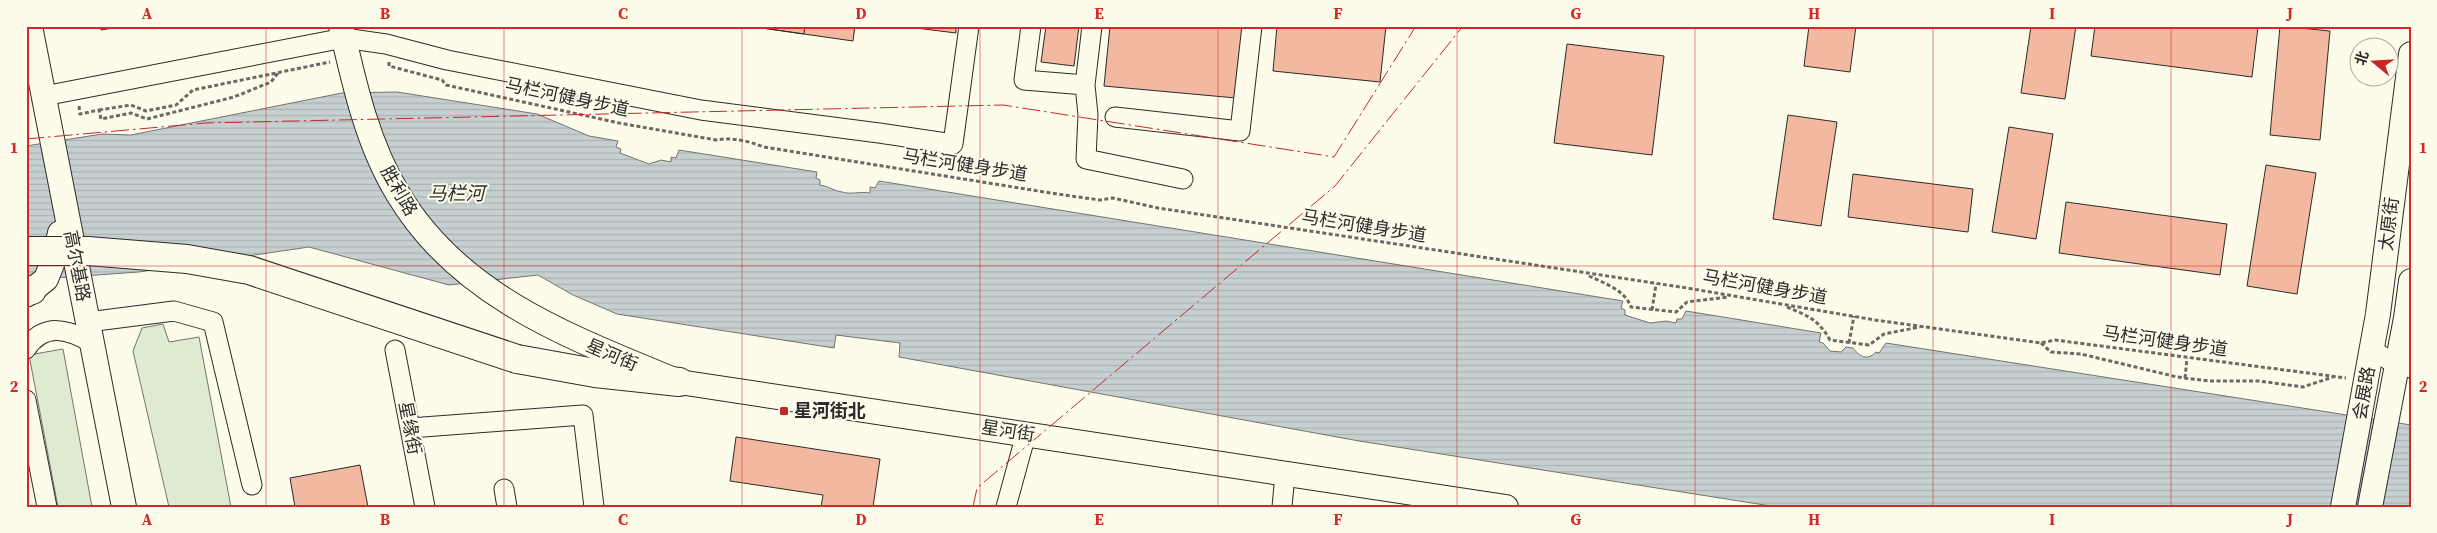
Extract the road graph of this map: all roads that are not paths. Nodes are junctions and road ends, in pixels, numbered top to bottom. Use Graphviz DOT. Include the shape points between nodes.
graph roads {
  1 [pos="969,26"];
  2 [pos="1031,26"];
  3 [pos="1092,26"];
  4 [pos="1252,26"];
  5 [pos="29,33"];
  6 [pos="346,48"];
  7 [pos="2411,54"];
  8 [pos="1085,85"];
  9 [pos="45,103"];
  10 [pos="1115,117"];
  11 [pos="1183,179"];
  12 [pos="66,208"];
  13 [pos="26,243"];
  14 [pos="26,251"];
  15 [pos="187,259"];
  16 [pos="2411,281"];
  17 [pos="28,292"];
  18 [pos="523,313"];
  19 [pos="88,325"];
  20 [pos="26,349"];
  21 [pos="395,350"];
  22 [pos="2372,350"];
  23 [pos="2405,357"];
  24 [pos="679,382"];
  25 [pos="26,400"];
  26 [pos="410,428"];
  27 [pos="1026,434"];
  28 [pos="1285,474"];
  29 [pos="252,485"];
  30 [pos="1407,499"];
  31 [pos="47,507"];
  32 [pos="124,507"];
  33 [pos="426,507"];
  34 [pos="594,507"];
  35 [pos="1006,507"];
  36 [pos="1282,507"];
  37 [pos="1506,507"];
  38 [pos="2343,507"];
  39 [pos="2370,507"];
  1 -- 6 [label="street" via="954,144 702,110 447,60 386,44"];
  2 -- 8 [label="street" via="1024,80"];
  3 -- 8 [label="street"];
  4 -- 10 [label="street" via="1240,131"];
  5 -- 9 [label="main road, 高尔基路"];
  6 -- 9 [label="street" via="76,90"];
  6 -- 18 [label="main road, 胜利路" via="373,144 398,194 430,239 473,278"];
  7 -- 22 [label="main road, 太原街"];
  8 -- 11 [label="street" via="1088,115 1086,159"];
  9 -- 12 [label="main road, 高尔基路"];
  12 -- 17 [label="main road" via="46,279"];
  12 -- 19 [label="main road, 高尔基路"];
  13 -- 15 [label="highway, bridge" via="117,242"];
  14 -- 15 [label="highway, bridge" via="88,250"];
  15 -- 24 [label="highway, bridge" via="249,270 517,359 595,373"];
  16 -- 23 [label="main road"];
  18 -- 24 [label="main road, 星河街" via="559,332"];
  19 -- 20 [label="street" via="74,333 59,330 39,335"];
  19 -- 29 [label="street" via="174,311 213,322"];
  19 -- 32 [label="main road, 高尔基路"];
  21 -- 26 [label="street, 星缘街"];
  22 -- 23 [label="street, 会展路"];
  22 -- 38 [label="main road, 会展路"];
  23 -- 39 [label="main road, 会展路" via="2387,418"];
  24 -- 27 [label="main road, 星河街"];
  25 -- 31 [label="street"];
  26 -- 33 [label="street, 星缘街"];
  26 -- 34 [label="street" via="583,416"];
  27 -- 28 [label="main road, 星河街"];
  27 -- 35 [label="street"];
  28 -- 30 [label="main road, 星河街"];
  28 -- 36 [label="street"];
  30 -- 37 [label="main road, 星河街"];
}
